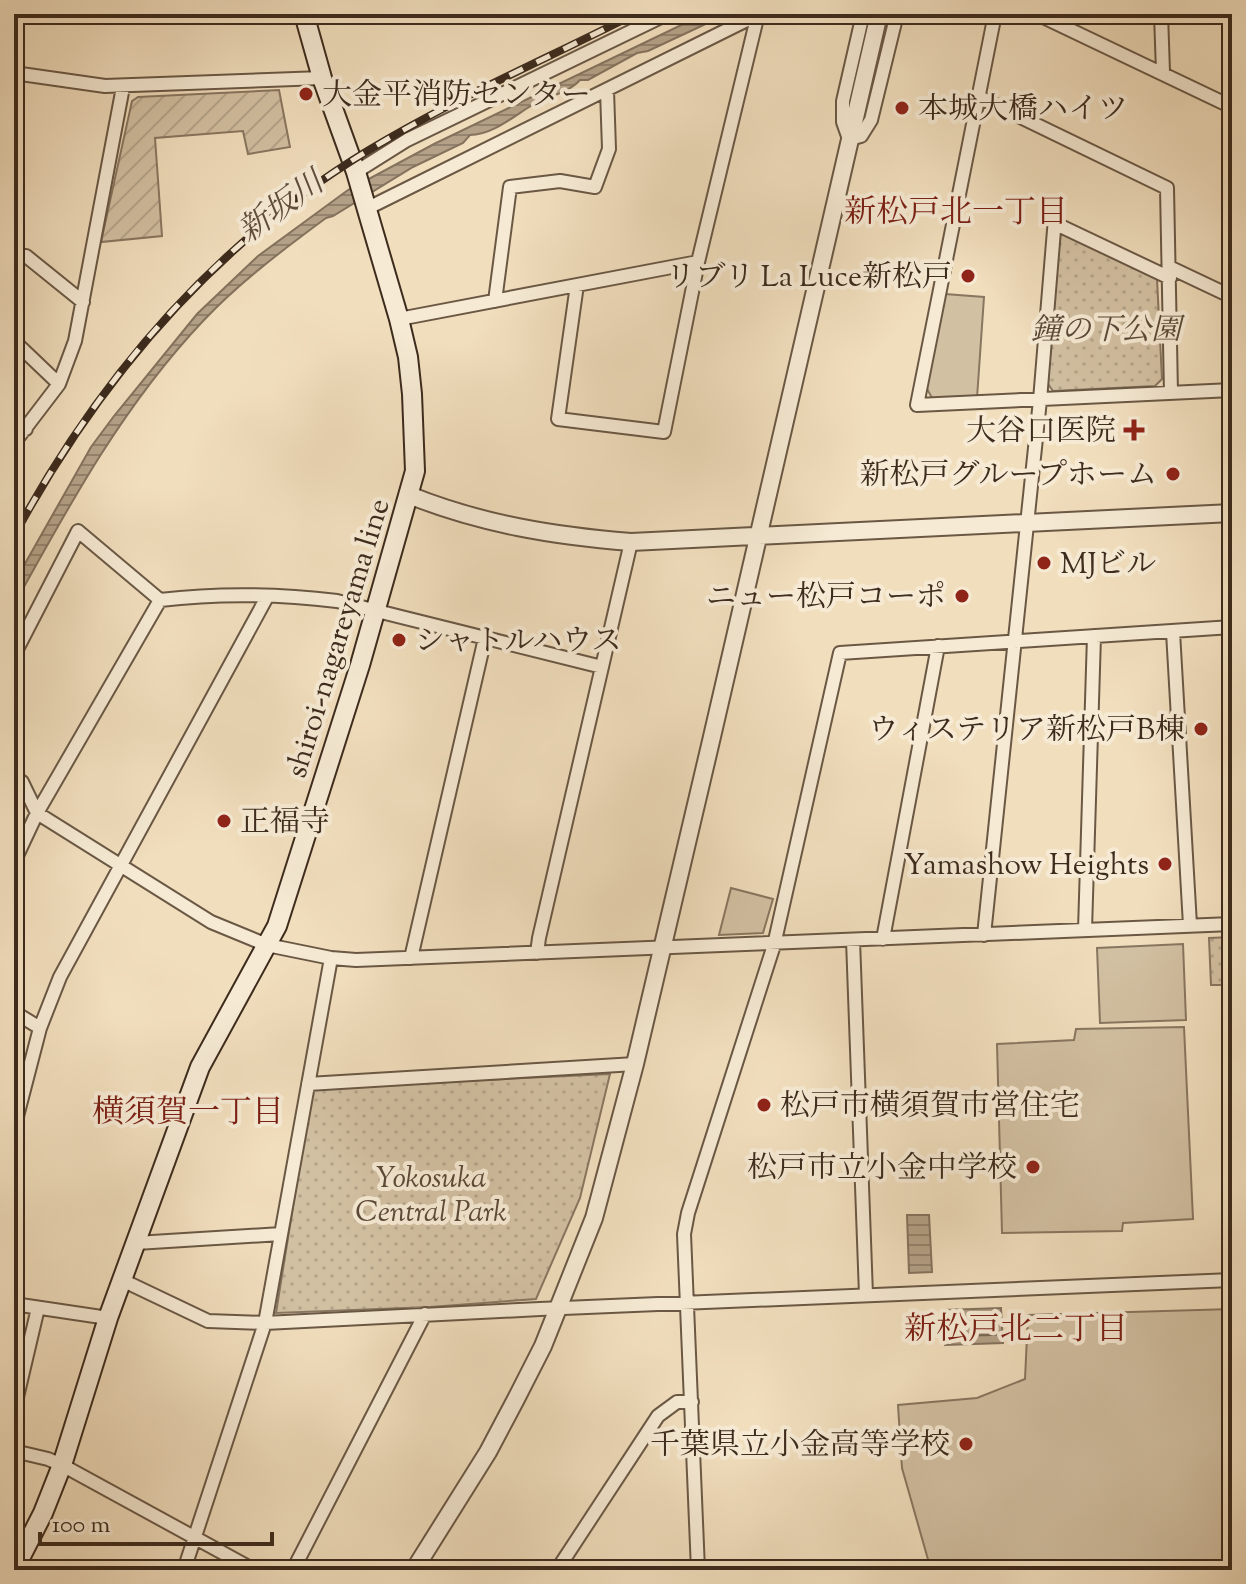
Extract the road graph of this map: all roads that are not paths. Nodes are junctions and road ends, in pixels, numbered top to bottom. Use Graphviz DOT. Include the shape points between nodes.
graph roads {
  1 [pos="304,14"];
  2 [pos="667,14"];
  3 [pos="758,14"];
  4 [pos="863,14"];
  5 [pos="879,14"];
  6 [pos="897,14"];
  7 [pos="995,14"];
  8 [pos="1037,14"];
  9 [pos="1161,14"];
  10 [pos="1163,72"];
  11 [pos="14,73"];
  12 [pos="322,78"];
  13 [pos="123,87"];
  14 [pos="607,90"];
  15 [pos="977,96"];
  16 [pos="1232,107"];
  17 [pos="849,139"];
  18 [pos="356,174"];
  19 [pos="365,206"];
  20 [pos="1056,206"];
  21 [pos="1054,223"];
  22 [pos="26,256"];
  23 [pos="698,262"];
  24 [pos="1170,272"];
  25 [pos="577,285"];
  26 [pos="1226,294"];
  27 [pos="495,301"];
  28 [pos="83,302"];
  29 [pos="399,319"];
  30 [pos="14,341"];
  31 [pos="59,384"];
  32 [pos="1232,390"];
  33 [pos="1171,393"];
  34 [pos="1040,400"];
  35 [pos="14,417"];
  36 [pos="26,429"];
  37 [pos="14,443"];
  38 [pos="409,495"];
  39 [pos="1232,513"];
  40 [pos="1027,523"];
  41 [pos="757,537"];
  42 [pos="631,542"];
  43 [pos="267,597"];
  44 [pos="160,600"];
  45 [pos="375,611"];
  46 [pos="1232,627"];
  47 [pos="1173,632"];
  48 [pos="1094,636"];
  49 [pos="485,638"];
  50 [pos="1015,640"];
  51 [pos="938,646"];
  52 [pos="14,655"];
  53 [pos="602,667"];
  54 [pos="14,776"];
  55 [pos="37,813"];
  56 [pos="14,862"];
  57 [pos="122,866"];
  58 [pos="1232,924"];
  59 [pos="1190,925"];
  60 [pos="1085,930"];
  61 [pos="984,935"];
  62 [pos="883,939"];
  63 [pos="853,940"];
  64 [pos="267,945"];
  65 [pos="774,945"];
  66 [pos="662,947"];
  67 [pos="537,953"];
  68 [pos="331,958"];
  69 [pos="411,958"];
  70 [pos="14,1012"];
  71 [pos="40,1028"];
  72 [pos="635,1064"];
  73 [pos="308,1084"];
  74 [pos="14,1128"];
  75 [pos="281,1234"];
  76 [pos="136,1243"];
  77 [pos="122,1280"];
  78 [pos="1232,1280"];
  79 [pos="866,1295"];
  80 [pos="687,1303"];
  81 [pos="14,1304"];
  82 [pos="38,1308"];
  83 [pos="558,1309"];
  84 [pos="425,1314"];
  85 [pos="108,1318"];
  86 [pos="265,1323"];
  87 [pos="692,1402"];
  88 [pos="14,1410"];
  89 [pos="14,1451"];
  90 [pos="62,1465"];
  91 [pos="194,1537"];
  92 [pos="14,1570"];
  93 [pos="184,1570"];
  94 [pos="254,1570"];
  95 [pos="293,1570"];
  96 [pos="414,1570"];
  97 [pos="557,1570"];
  98 [pos="698,1570"];
  1 -- 12 [label="main road, shiroi-nagareyama line"];
  2 -- 18 [label="street" via="407,140"];
  3 -- 14 [label="street"];
  3 -- 23 [label="street"];
  4 -- 17 [label="street" via="843,101"];
  5 -- 17 [label="street"];
  6 -- 17 [label="street" via="871,120 861,136"];
  7 -- 15 [label="street"];
  8 -- 10 [label="street"];
  9 -- 10 [label="street"];
  10 -- 16 [label="street"];
  11 -- 13 [label="street"];
  12 -- 13 [label="street"];
  12 -- 18 [label="main road, shiroi-nagareyama line"];
  13 -- 28 [label="street"];
  14 -- 19 [label="street"];
  14 -- 27 [label="street" via="609,149 595,187 560,181 510,187"];
  15 -- 24 [label="street" via="1167,188"];
  15 -- 34 [label="street" via="917,405"];
  17 -- 41 [label="street"];
  18 -- 19 [label="main road, shiroi-nagareyama line"];
  19 -- 29 [label="main road, shiroi-nagareyama line"];
  20 -- 21 [label="street"];
  21 -- 24 [label="street"];
  21 -- 34 [label="street"];
  22 -- 28 [label="street"];
  23 -- 25 [label="street"];
  23 -- 25 [label="street" via="664,432 558,419"];
  24 -- 26 [label="street"];
  24 -- 33 [label="street"];
  25 -- 27 [label="street"];
  27 -- 29 [label="street"];
  28 -- 31 [label="street"];
  29 -- 38 [label="main road, shiroi-nagareyama line" via="415,436"];
  30 -- 31 [label="street"];
  31 -- 36 [label="street"];
  32 -- 33 [label="street"];
  33 -- 34 [label="street"];
  34 -- 40 [label="street"];
  35 -- 36 [label="street"];
  36 -- 37 [label="street"];
  38 -- 42 [label="street" via="535,532"];
  38 -- 45 [label="main road, shiroi-nagareyama line"];
  39 -- 40 [label="street"];
  40 -- 41 [label="street"];
  40 -- 50 [label="street"];
  41 -- 42 [label="street"];
  41 -- 66 [label="street"];
  42 -- 53 [label="street"];
  43 -- 44 [label="street"];
  43 -- 45 [label="street" via="337,601"];
  43 -- 57 [label="street"];
  44 -- 52 [label="street" via="78,531"];
  44 -- 55 [label="street"];
  45 -- 49 [label="street"];
  45 -- 64 [label="main road, shiroi-nagareyama line" via="297,866"];
  46 -- 47 [label="street"];
  47 -- 48 [label="street"];
  47 -- 59 [label="street"];
  48 -- 50 [label="street"];
  48 -- 60 [label="street"];
  49 -- 53 [label="street"];
  49 -- 69 [label="street"];
  50 -- 51 [label="street"];
  50 -- 61 [label="street"];
  51 -- 62 [label="street"];
  51 -- 65 [label="street" via="840,653"];
  53 -- 67 [label="street"];
  54 -- 55 [label="street"];
  55 -- 56 [label="street"];
  55 -- 57 [label="street"];
  57 -- 64 [label="street" via="211,922"];
  57 -- 71 [label="street" via="60,977"];
  58 -- 59 [label="street"];
  59 -- 60 [label="street"];
  60 -- 61 [label="street"];
  61 -- 62 [label="street"];
  62 -- 63 [label="street"];
  63 -- 65 [label="street"];
  63 -- 79 [label="street"];
  64 -- 68 [label="street"];
  64 -- 76 [label="main road, shiroi-nagareyama line" via="200,1067"];
  65 -- 66 [label="street"];
  65 -- 80 [label="street" via="688,1213"];
  66 -- 67 [label="street"];
  66 -- 72 [label="street"];
  67 -- 69 [label="street"];
  68 -- 69 [label="street"];
  68 -- 73 [label="street"];
  70 -- 71 [label="street"];
  71 -- 74 [label="street"];
  72 -- 73 [label="street"];
  72 -- 83 [label="street" via="594,1218"];
  73 -- 75 [label="street"];
  75 -- 76 [label="street"];
  75 -- 86 [label="street"];
  76 -- 77 [label="main road, shiroi-nagareyama line"];
  77 -- 85 [label="main road, shiroi-nagareyama line"];
  77 -- 86 [label="street" via="208,1321"];
  78 -- 79 [label="street"];
  79 -- 80 [label="street"];
  80 -- 83 [label="street"];
  80 -- 87 [label="street"];
  81 -- 82 [label="street"];
  82 -- 85 [label="street"];
  82 -- 88 [label="street"];
  83 -- 84 [label="street"];
  83 -- 96 [label="street" via="488,1452"];
  84 -- 86 [label="street"];
  84 -- 95 [label="street"];
  85 -- 90 [label="main road, shiroi-nagareyama line"];
  86 -- 91 [label="street"];
  87 -- 97 [label="street" via="677,1402 658,1416"];
  87 -- 98 [label="street"];
  89 -- 90 [label="street"];
  90 -- 91 [label="street"];
  90 -- 92 [label="main road, shiroi-nagareyama line"];
  91 -- 93 [label="street"];
  91 -- 94 [label="street"];
}
